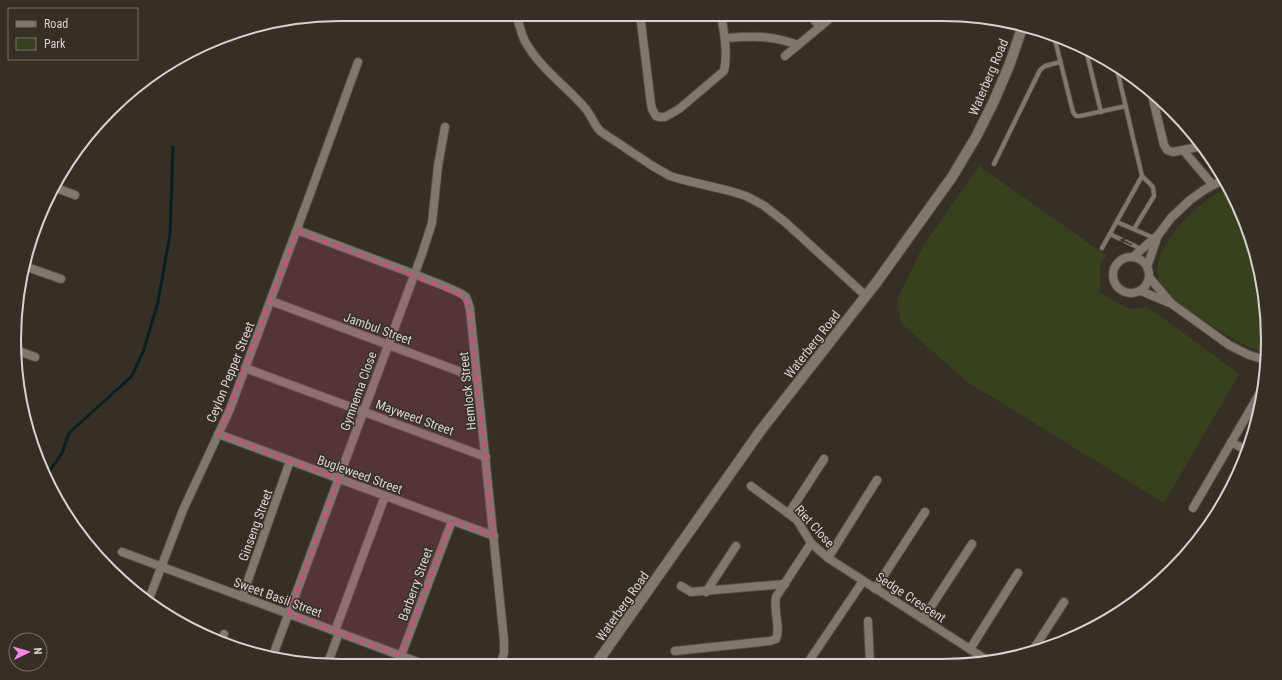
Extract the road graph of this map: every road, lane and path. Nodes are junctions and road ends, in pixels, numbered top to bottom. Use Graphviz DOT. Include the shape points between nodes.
graph roads {
  1 [pos="519,21"];
  2 [pos="641,21"];
  3 [pos="722,21"];
  4 [pos="815,21"];
  5 [pos="826,21"];
  6 [pos="820,27"];
  7 [pos="1021,31"];
  8 [pos="725,38"];
  9 [pos="1055,42"];
  10 [pos="798,45"];
  11 [pos="785,56"];
  12 [pos="1088,56"];
  13 [pos="358,62"];
  14 [pos="1060,62"];
  15 [pos="1118,75"];
  16 [pos="1153,101"];
  17 [pos="1126,106"];
  18 [pos="1101,112"];
  19 [pos="445,127"];
  20 [pos="1196,147"];
  21 [pos="1183,150"];
  22 [pos="994,164"];
  23 [pos="1142,176"];
  24 [pos="1218,181"];
  25 [pos="1212,184"];
  26 [pos="59,189"];
  27 [pos="75,195"];
  28 [pos="1117,222"];
  29 [pos="1134,229"];
  30 [pos="297,230"];
  31 [pos="1110,234"];
  32 [pos="1157,236"];
  33 [pos="1102,248"];
  34 [pos="1142,249"];
  35 [pos="1133,257"];
  36 [pos="1147,267"];
  37 [pos="29,268"];
  38 [pos="414,274"];
  39 [pos="1149,277"];
  40 [pos="61,279"];
  41 [pos="1141,291"];
  42 [pos="866,296"];
  43 [pos="271,301"];
  44 [pos="1172,304"];
  45 [pos="388,344"];
  46 [pos="22,352"];
  47 [pos="35,357"];
  48 [pos="1260,358"];
  49 [pos="245,368"];
  50 [pos="477,378"];
  51 [pos="1255,401"];
  52 [pos="364,411"];
  53 [pos="218,434"];
  54 [pos="1231,442"];
  55 [pos="1242,448"];
  56 [pos="486,457"];
  57 [pos="824,459"];
  58 [pos="290,461"];
  59 [pos="338,479"];
  60 [pos="877,480"];
  61 [pos="751,486"];
  62 [pos="385,496"];
  63 [pos="1193,508"];
  64 [pos="925,512"];
  65 [pos="789,513"];
  66 [pos="452,521"];
  67 [pos="494,536"];
  68 [pos="811,543"];
  69 [pos="972,544"];
  70 [pos="736,546"];
  71 [pos="122,552"];
  72 [pos="828,558"];
  73 [pos="161,566"];
  74 [pos="1018,573"];
  75 [pos="863,581"];
  76 [pos="785,584"];
  77 [pos="681,586"];
  78 [pos="875,589"];
  79 [pos="706,592"];
  80 [pos="150,596"];
  81 [pos="242,597"];
  82 [pos="1064,602"];
  83 [pos="288,614"];
  84 [pos="923,620"];
  85 [pos="868,621"];
  86 [pos="337,632"];
  87 [pos="1037,645"];
  88 [pos="970,649"];
  89 [pos="675,650"];
  90 [pos="274,652"];
  91 [pos="401,656"];
  92 [pos="980,656"];
  93 [pos="329,658"];
  94 [pos="409,659"];
  95 [pos="502,659"];
  96 [pos="600,659"];
  97 [pos="810,659"];
  98 [pos="870,659"];
  1 -- 42 [label="street" via="527,45 557,81 591,115 600,131 670,176 730,191 763,205"];
  2 -- 8 [label="street" via="651,104 658,117 668,116 679,109 722,74 725,67"];
  3 -- 8 [label="street"];
  4 -- 6 [label="street"];
  5 -- 6 [label="street"];
  6 -- 10 [label="street"];
  7 -- 42 [label="street, Waterberg Road" via="1001,85 967,153"];
  8 -- 10 [label="street" via="772,37"];
  9 -- 14 [label="lane"];
  10 -- 11 [label="street"];
  12 -- 18 [label="lane"];
  13 -- 30 [label="street, Ceylon Pepper Street"];
  14 -- 18 [label="lane" via="1076,116"];
  14 -- 22 [label="lane" via="1040,70"];
  15 -- 17 [label="lane"];
  16 -- 21 [label="street" via="1167,150"];
  17 -- 18 [label="lane"];
  17 -- 23 [label="lane"];
  19 -- 38 [label="street, Gymnema Close" via="432,223"];
  20 -- 21 [label="street"];
  21 -- 25 [label="street"];
  23 -- 28 [label="lane"];
  23 -- 29 [label="lane" via="1153,187 1154,196"];
  24 -- 25 [label="street"];
  25 -- 32 [label="street" via="1184,205"];
  26 -- 27 [label="street"];
  28 -- 29 [label="lane"];
  28 -- 31 [label="lane"];
  29 -- 32 [label="lane"];
  30 -- 38 [label="street, Hemlock Street"];
  30 -- 43 [label="street, Ceylon Pepper Street"];
  31 -- 33 [label="lane"];
  34 -- 31 [label="lane, one-way"];
  32 -- 34 [label="street"];
  32 -- 36 [label="street"];
  34 -- 35 [label="street"];
  35 -- 36 [label="street" via="1139,258"];
  35 -- 41 [label="street" via="1118,262 1112,277 1116,287 1125,293"];
  36 -- 39 [label="street"];
  37 -- 40 [label="street"];
  38 -- 45 [label="street, Gymnema Close"];
  38 -- 50 [label="street, Hemlock Street" via="466,298 470,309"];
  39 -- 41 [label="street" via="1147,285"];
  39 -- 44 [label="street"];
  41 -- 44 [label="street"];
  42 -- 96 [label="street, Waterberg Road" via="761,430"];
  43 -- 45 [label="street, Jambul Street"];
  43 -- 49 [label="street, Ceylon Pepper Street"];
  44 -- 48 [label="street" via="1229,345"];
  45 -- 50 [label="street, Jambul Street"];
  45 -- 52 [label="street, Gymnema Close"];
  46 -- 47 [label="street"];
  49 -- 52 [label="street, Mayweed Street"];
  49 -- 53 [label="street, Ceylon Pepper Street"];
  50 -- 56 [label="street, Hemlock Street"];
  51 -- 54 [label="street"];
  52 -- 56 [label="street, Mayweed Street"];
  52 -- 59 [label="street, Gymnema Close"];
  53 -- 58 [label="street, Bugleweed Street"];
  53 -- 73 [label="street, Ceylon Pepper Street" via="182,510"];
  54 -- 55 [label="street"];
  54 -- 63 [label="street"];
  56 -- 67 [label="street, Hemlock Street"];
  57 -- 65 [label="street"];
  58 -- 59 [label="street, Bugleweed Street"];
  58 -- 81 [label="street, Ginseng Street"];
  59 -- 62 [label="street, Bugleweed Street"];
  59 -- 83 [label="street, Gymnema Close"];
  60 -- 72 [label="street"];
  61 -- 65 [label="street, Riet Close"];
  62 -- 66 [label="street, Bugleweed Street"];
  62 -- 86 [label="street"];
  64 -- 78 [label="street"];
  65 -- 68 [label="street, Riet Close"];
  66 -- 67 [label="street, Bugleweed Street"];
  66 -- 91 [label="street, Barberry Street"];
  67 -- 95 [label="street, Hemlock Street" via="505,643"];
  68 -- 72 [label="street, Riet Close"];
  68 -- 76 [label="street"];
  69 -- 84 [label="street"];
  70 -- 79 [label="street"];
  71 -- 73 [label="street, Sweet Basil Street"];
  72 -- 75 [label="street, Riet Close"];
  73 -- 80 [label="street, Ceylon Pepper Street"];
  73 -- 81 [label="street, Sweet Basil Street"];
  74 -- 88 [label="street"];
  75 -- 78 [label="street, Sedge Crescent"];
  75 -- 97 [label="street, Sedge Crescent"];
  76 -- 79 [label="street"];
  76 -- 89 [label="street" via="776,597 776,639"];
  77 -- 79 [label="street" via="691,592"];
  78 -- 84 [label="street, Sedge Crescent"];
  81 -- 83 [label="street, Sweet Basil Street"];
  82 -- 87 [label="street"];
  83 -- 86 [label="street, Sweet Basil Street"];
  83 -- 90 [label="street, Gymnema Close"];
  84 -- 88 [label="street, Sedge Crescent"];
  85 -- 98 [label="street"];
  86 -- 91 [label="street, Sweet Basil Street"];
  86 -- 93 [label="street"];
  88 -- 92 [label="street, Sedge Crescent"];
  91 -- 94 [label="street, Sweet Basil Street"];
}
